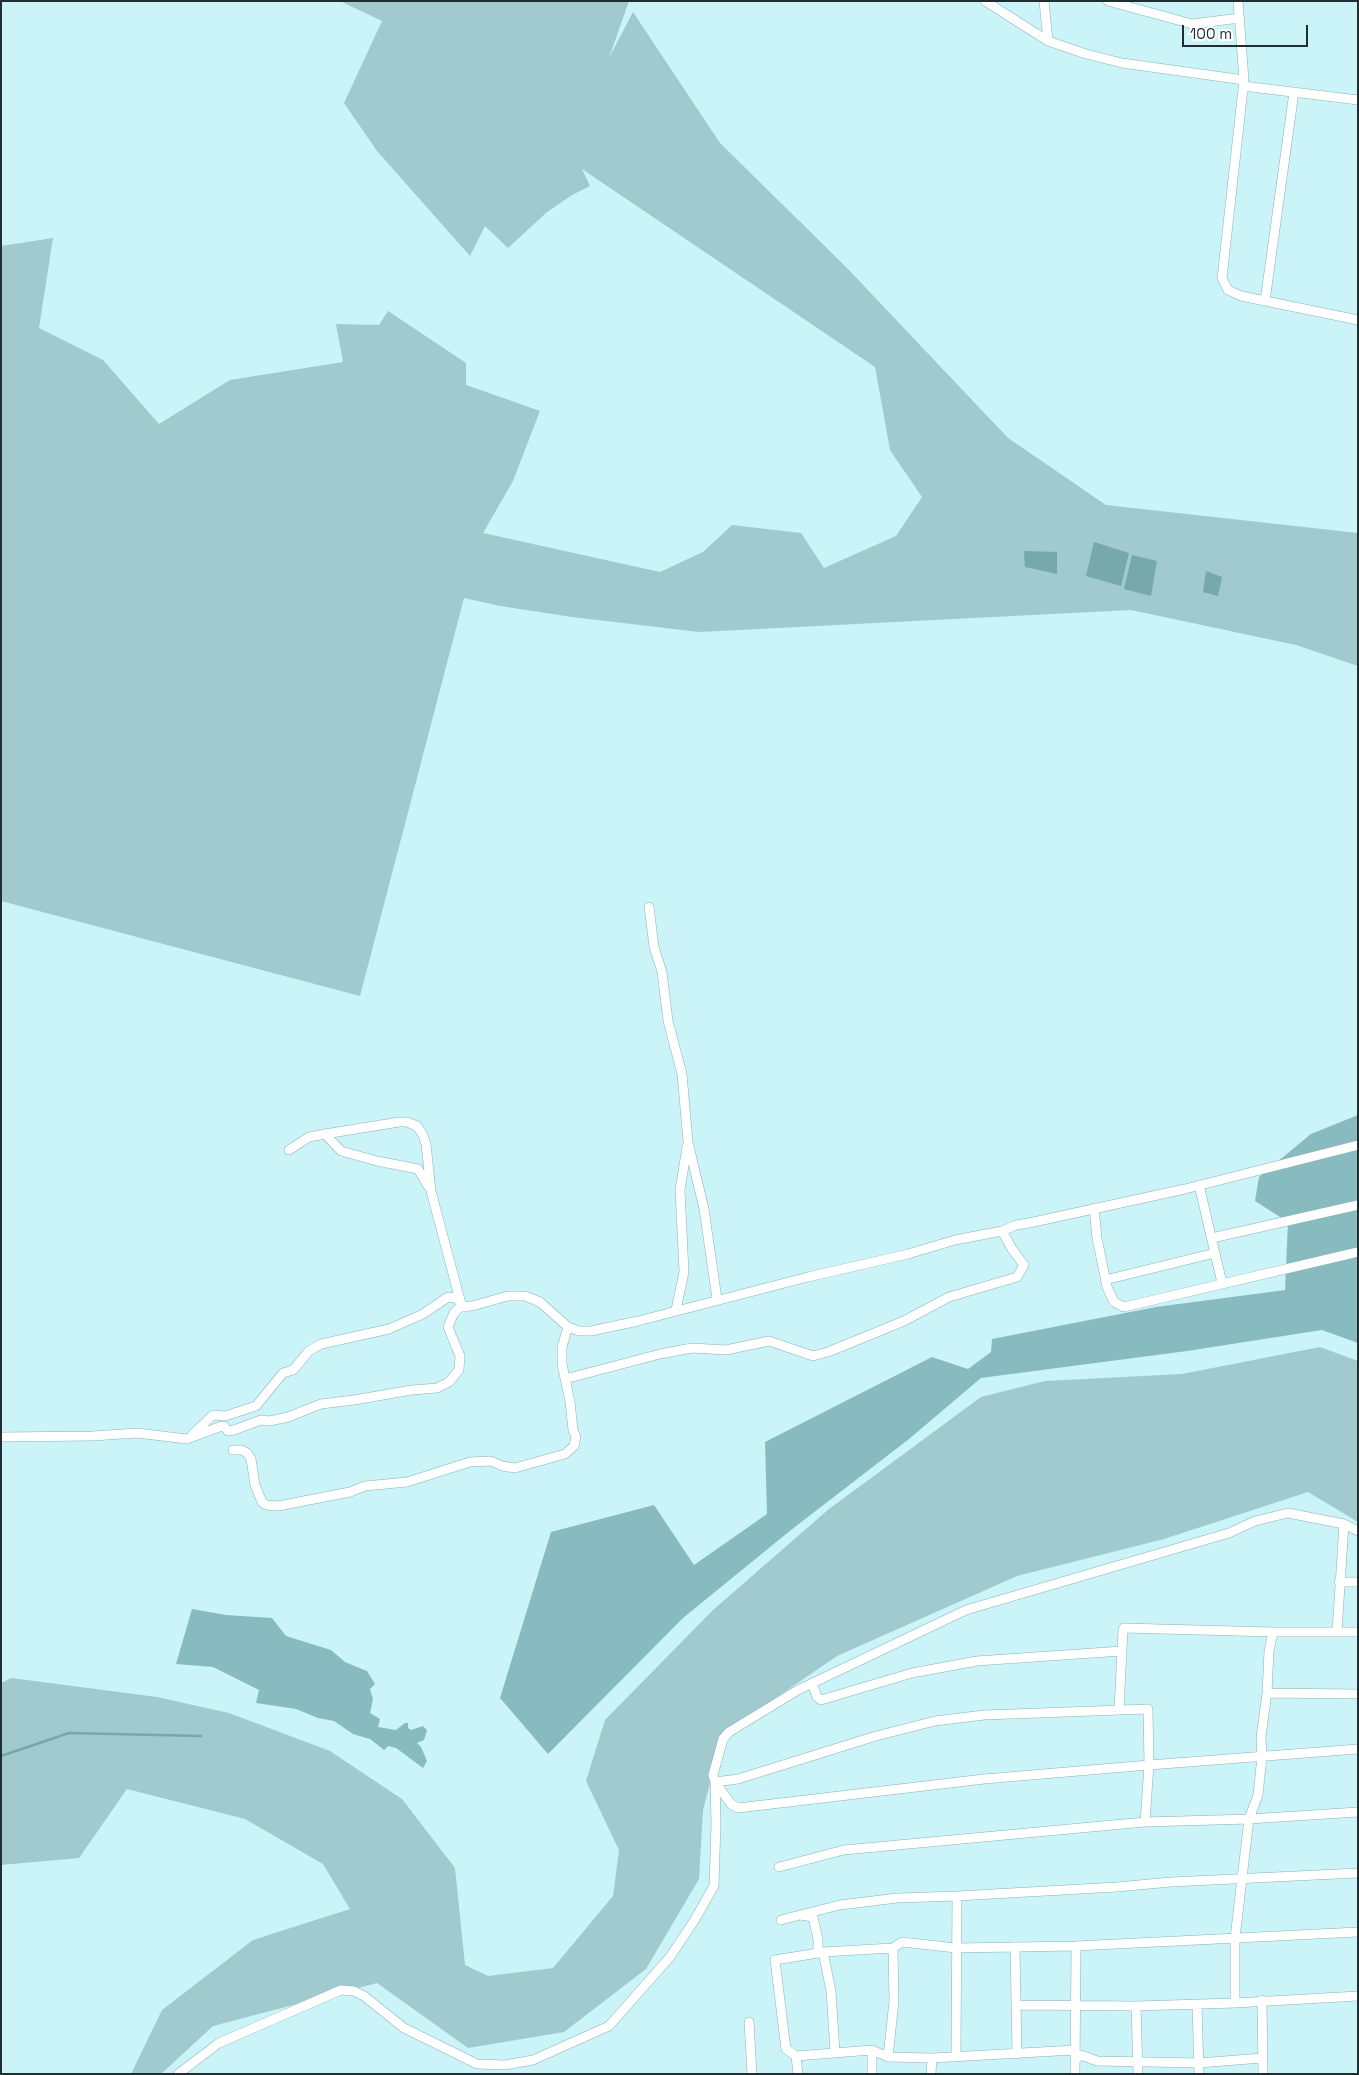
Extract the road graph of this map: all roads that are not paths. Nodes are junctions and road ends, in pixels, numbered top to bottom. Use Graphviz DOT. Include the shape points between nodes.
graph roads {
  1 [pos="985,1"];
  2 [pos="1044,1"];
  3 [pos="1108,1"];
  4 [pos="1238,1"];
  5 [pos="1240,18"];
  6 [pos="1048,41"];
  7 [pos="1244,83"];
  8 [pos="1294,92"];
  9 [pos="1358,100"];
  10 [pos="1265,301"];
  11 [pos="1358,320"];
  12 [pos="649,907"];
  13 [pos="325,1134"];
  14 [pos="688,1142"];
  15 [pos="1358,1146"];
  16 [pos="288,1150"];
  17 [pos="1199,1185"];
  18 [pos="431,1191"];
  19 [pos="1358,1205"];
  20 [pos="1094,1208"];
  21 [pos="1002,1231"];
  22 [pos="1212,1238"];
  23 [pos="1358,1252"];
  24 [pos="1215,1253"];
  25 [pos="1105,1280"];
  26 [pos="1222,1283"];
  27 [pos="718,1300"];
  28 [pos="462,1304"];
  29 [pos="676,1310"];
  30 [pos="568,1327"];
  31 [pos="565,1379"];
  32 [pos="1,1436"];
  33 [pos="187,1439"];
  34 [pos="233,1450"];
  35 [pos="1344,1524"];
  36 [pos="1358,1531"];
  37 [pos="1339,1582"];
  38 [pos="1358,1582"];
  39 [pos="1273,1632"];
  40 [pos="1337,1632"];
  41 [pos="1358,1632"];
  42 [pos="1122,1651"];
  43 [pos="812,1683"];
  44 [pos="1267,1693"];
  45 [pos="1358,1694"];
  46 [pos="1119,1710"];
  47 [pos="1358,1749"];
  48 [pos="1262,1756"];
  49 [pos="1149,1764"];
  50 [pos="715,1782"];
  51 [pos="1358,1812"];
  52 [pos="1249,1819"];
  53 [pos="1145,1822"];
  54 [pos="779,1867"];
  55 [pos="1358,1873"];
  56 [pos="1242,1879"];
  57 [pos="957,1896"];
  58 [pos="800,1915"];
  59 [pos="781,1920"];
  60 [pos="1358,1932"];
  61 [pos="1236,1938"];
  62 [pos="1076,1946"];
  63 [pos="1015,1947"];
  64 [pos="893,1948"];
  65 [pos="956,1948"];
  66 [pos="821,1952"];
  67 [pos="1358,1996"];
  68 [pos="1262,2000"];
  69 [pos="1235,2003"];
  70 [pos="1197,2004"];
  71 [pos="1016,2005"];
  72 [pos="1076,2006"];
  73 [pos="1136,2006"];
  74 [pos="749,2022"];
  75 [pos="872,2050"];
  76 [pos="1075,2050"];
  77 [pos="835,2052"];
  78 [pos="1016,2054"];
  79 [pos="796,2056"];
  80 [pos="888,2057"];
  81 [pos="956,2057"];
  82 [pos="932,2058"];
  83 [pos="1262,2058"];
  84 [pos="1075,2060"];
  85 [pos="1138,2061"];
  86 [pos="1199,2063"];
  87 [pos="178,2074"];
  88 [pos="752,2074"];
  89 [pos="798,2074"];
  90 [pos="872,2074"];
  91 [pos="931,2074"];
  92 [pos="1075,2074"];
  93 [pos="1138,2074"];
  94 [pos="1199,2074"];
  95 [pos="1263,2074"];
  1 -- 6 [label="street"];
  2 -- 6 [label="street"];
  3 -- 5 [label="street" via="1192,24"];
  4 -- 5 [label="street"];
  5 -- 7 [label="street"];
  6 -- 7 [label="street" via="1122,63"];
  7 -- 8 [label="street"];
  7 -- 10 [label="street" via="1222,278 1228,290"];
  8 -- 9 [label="street"];
  8 -- 10 [label="street"];
  10 -- 11 [label="street"];
  12 -- 14 [label="street" via="668,1021 682,1074"];
  13 -- 16 [label="street" via="309,1137"];
  13 -- 18 [label="street" via="341,1150 418,1169"];
  13 -- 18 [label="street" via="399,1122 413,1123 426,1144"];
  14 -- 27 [label="street" via="704,1209"];
  14 -- 29 [label="street" via="680,1190 684,1272"];
  15 -- 17 [label="street"];
  17 -- 20 [label="street"];
  17 -- 22 [label="street"];
  18 -- 28 [label="street"];
  19 -- 22 [label="street"];
  20 -- 21 [label="street"];
  20 -- 25 [label="street"];
  21 -- 27 [label="street"];
  21 -- 31 [label="street" via="1024,1265 1016,1277 949,1297 904,1321 828,1352 813,1356 769,1341 726,1350 692,1348"];
  22 -- 24 [label="street"];
  23 -- 26 [label="street"];
  24 -- 25 [label="street"];
  24 -- 26 [label="street"];
  25 -- 26 [label="street" via="1114,1302 1124,1307"];
  27 -- 29 [label="street"];
  28 -- 30 [label="street" via="525,1296 540,1302"];
  28 -- 33 [label="street" via="448,1297 423,1314 390,1329 321,1344 309,1351 293,1370 283,1373 256,1406 225,1416 213,1415"];
  28 -- 33 [label="street" via="449,1323 461,1361 456,1376 445,1385 321,1404 288,1417 261,1420 234,1430 228,1431 219,1426"];
  29 -- 30 [label="street" via="591,1331"];
  30 -- 31 [label="street" via="562,1346"];
  31 -- 34 [label="street" via="572,1430 576,1437 574,1446 565,1454 529,1465 508,1468 491,1461 470,1462 407,1482 365,1486 350,1492 273,1506 262,1502 248,1452"];
  32 -- 33 [label="street" via="137,1433"];
  35 -- 36 [label="street"];
  35 -- 37 [label="street"];
  35 -- 43 [label="street" via="1294,1513 1255,1521 1229,1533 966,1610"];
  37 -- 38 [label="street"];
  37 -- 40 [label="street"];
  39 -- 40 [label="street"];
  39 -- 42 [label="street" via="1124,1628"];
  39 -- 44 [label="street"];
  40 -- 41 [label="street"];
  42 -- 43 [label="street" via="977,1661 912,1673 821,1700"];
  42 -- 46 [label="street"];
  43 -- 50 [label="street" via="726,1735 713,1775"];
  44 -- 45 [label="street"];
  44 -- 48 [label="street" via="1261,1737"];
  46 -- 49 [label="street" via="1149,1710"];
  46 -- 50 [label="street" via="984,1715 935,1721 738,1779"];
  47 -- 48 [label="street"];
  48 -- 49 [label="street"];
  48 -- 52 [label="street" via="1258,1795"];
  49 -- 50 [label="street" via="984,1779 738,1808 730,1804"];
  49 -- 53 [label="street"];
  50 -- 87 [label="street" via="714,1886 670,1958 609,2026 533,2060 505,2065 477,2064 404,2028 364,1996 341,1990 219,2043"];
  51 -- 52 [label="street"];
  52 -- 53 [label="street"];
  52 -- 56 [label="street"];
  53 -- 54 [label="street" via="844,1850"];
  55 -- 56 [label="street"];
  56 -- 57 [label="street"];
  56 -- 61 [label="street"];
  57 -- 58 [label="street" via="897,1898 840,1905"];
  57 -- 65 [label="street"];
  58 -- 59 [label="street"];
  58 -- 66 [label="street" via="813,1918"];
  60 -- 61 [label="street"];
  61 -- 62 [label="street"];
  61 -- 69 [label="street"];
  62 -- 63 [label="street"];
  62 -- 72 [label="street"];
  63 -- 65 [label="street"];
  63 -- 71 [label="street"];
  64 -- 65 [label="street" via="902,1942"];
  64 -- 66 [label="street"];
  64 -- 80 [label="street" via="894,2001"];
  65 -- 81 [label="street"];
  66 -- 77 [label="street" via="831,1991"];
  66 -- 79 [label="street" via="774,1960 786,2049"];
  67 -- 68 [label="street"];
  68 -- 69 [label="street"];
  68 -- 83 [label="street"];
  69 -- 70 [label="street"];
  70 -- 73 [label="street"];
  70 -- 86 [label="street"];
  71 -- 72 [label="street"];
  71 -- 78 [label="street"];
  72 -- 73 [label="street"];
  72 -- 76 [label="street"];
  73 -- 85 [label="street"];
  74 -- 88 [label="street"];
  75 -- 77 [label="street"];
  75 -- 80 [label="street"];
  75 -- 90 [label="street"];
  76 -- 78 [label="street"];
  76 -- 84 [label="street"];
  77 -- 79 [label="street"];
  78 -- 81 [label="street"];
  79 -- 89 [label="street"];
  80 -- 82 [label="street"];
  81 -- 82 [label="street"];
  82 -- 91 [label="street"];
  83 -- 86 [label="street"];
  83 -- 95 [label="street"];
  84 -- 85 [label="street" via="1081,2055 1097,2060"];
  84 -- 92 [label="street"];
  85 -- 86 [label="street"];
  85 -- 93 [label="street"];
  86 -- 94 [label="street"];
}
